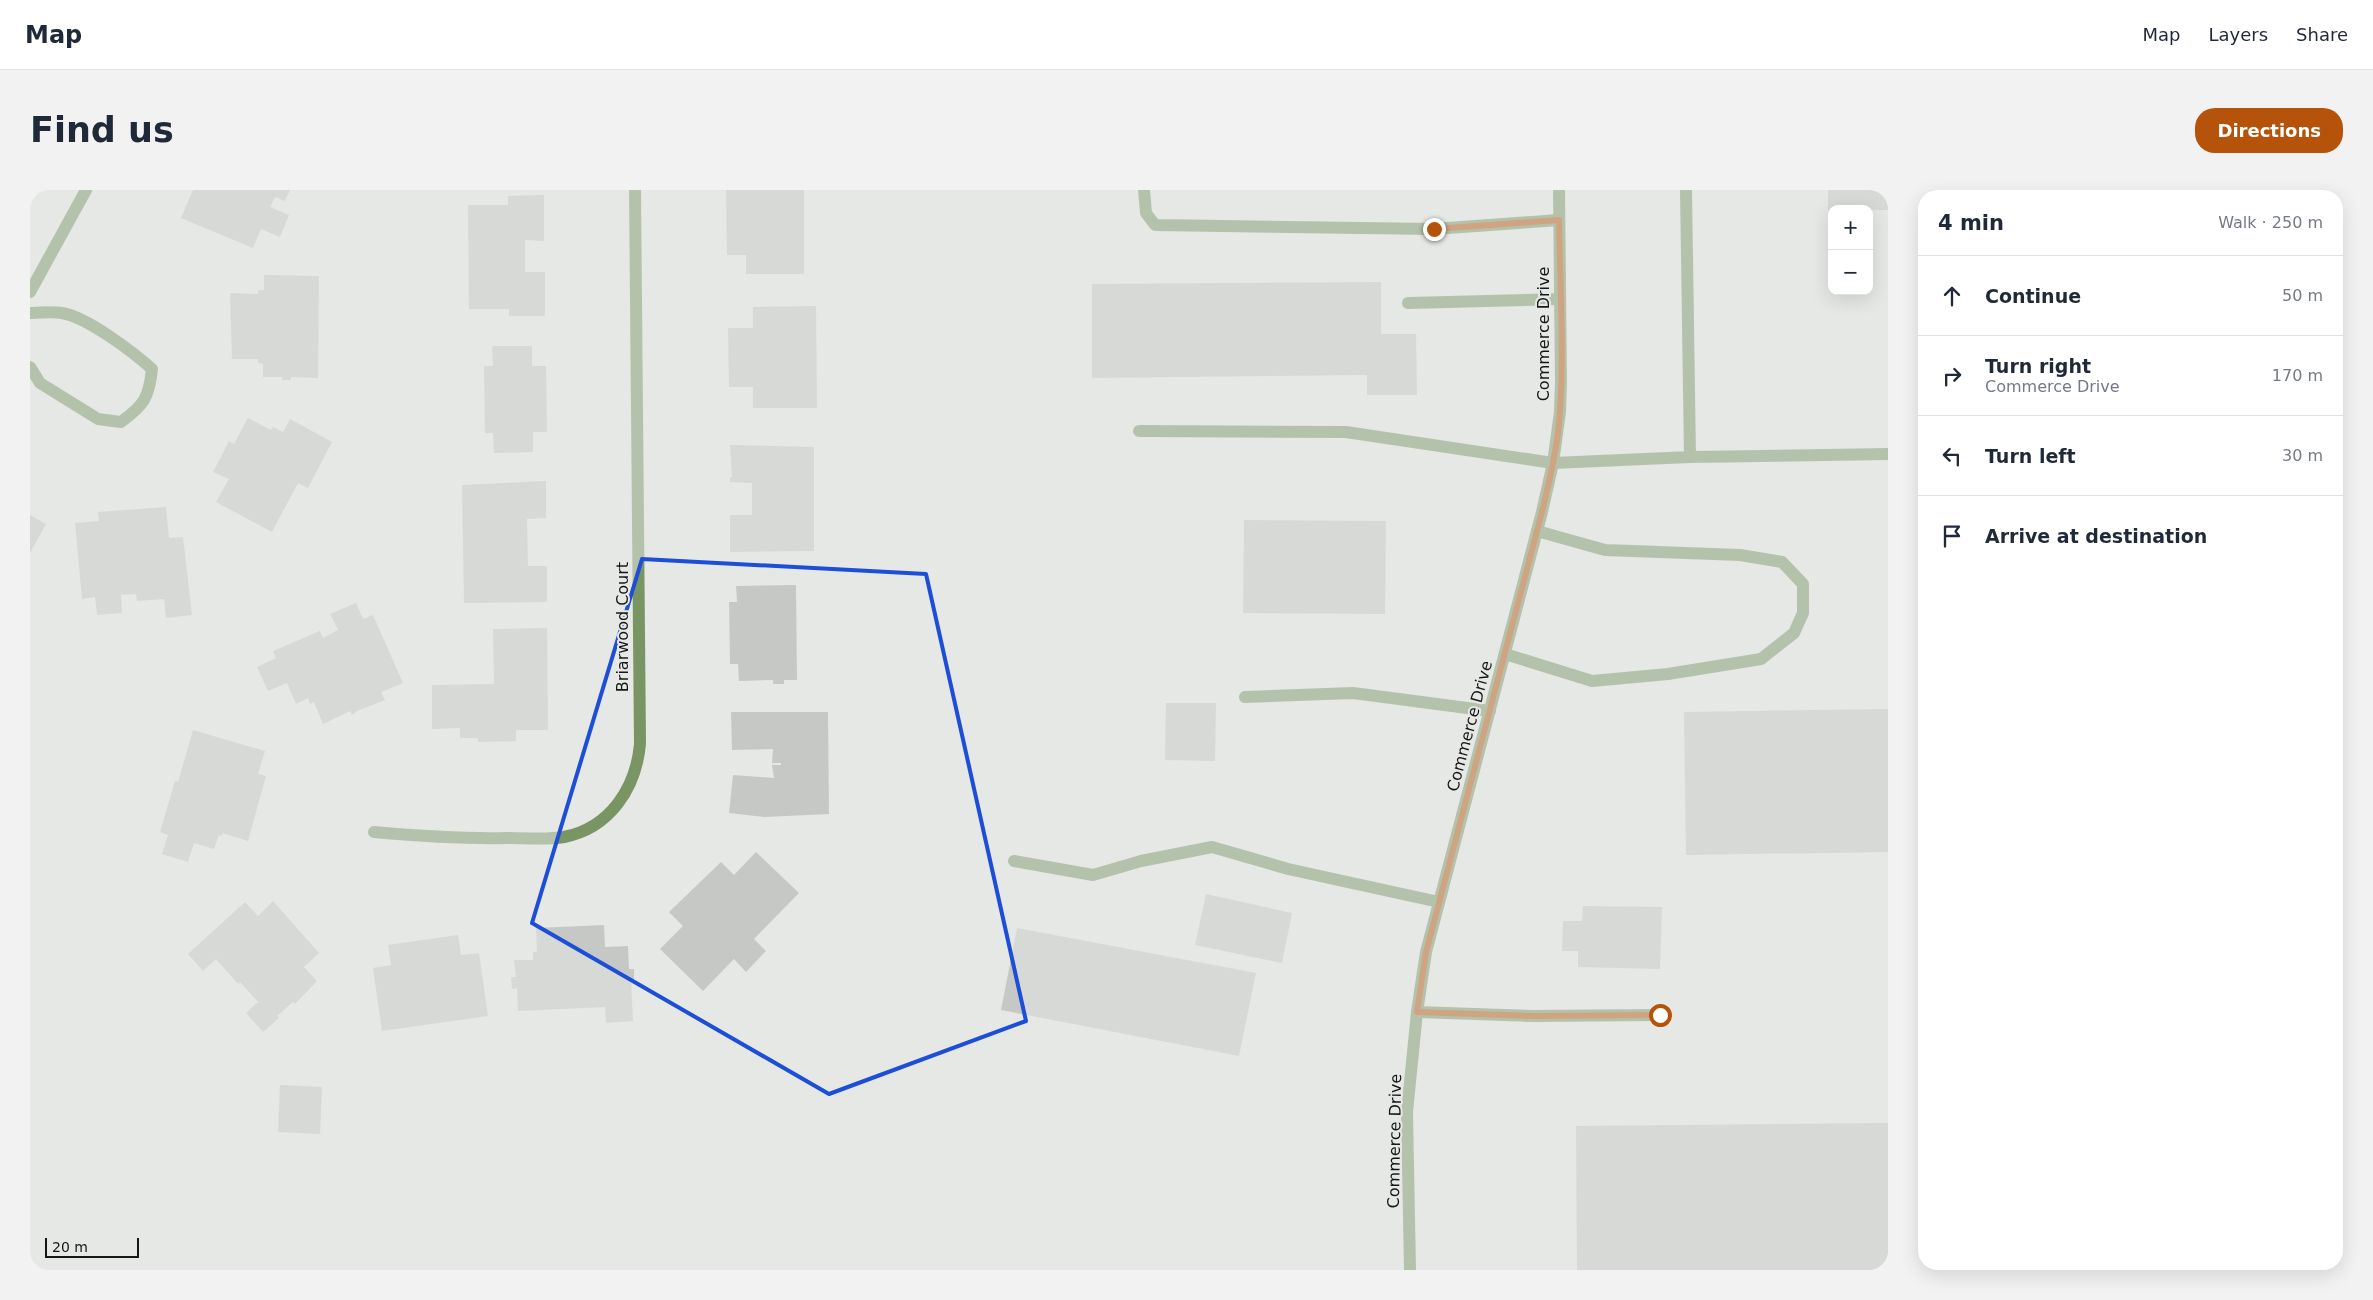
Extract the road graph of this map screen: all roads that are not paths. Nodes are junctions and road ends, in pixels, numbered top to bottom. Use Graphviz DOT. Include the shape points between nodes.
graph roads {
  1 [pos="86,190"];
  2 [pos="635,190"];
  3 [pos="1144,190"];
  4 [pos="1559,190"];
  5 [pos="1686,190"];
  6 [pos="1559,220"];
  7 [pos="30,292"];
  8 [pos="1560,299"];
  9 [pos="1408,303"];
  10 [pos="30,312"];
  11 [pos="30,367"];
  12 [pos="1139,431"];
  13 [pos="1888,454"];
  14 [pos="1690,457"];
  15 [pos="1553,463"];
  16 [pos="1537,531"];
  17 [pos="1505,654"];
  18 [pos="1245,697"];
  19 [pos="1490,711"];
  20 [pos="374,832"];
  21 [pos="1014,861"];
  22 [pos="1439,902"];
  23 [pos="1417,1012"];
  24 [pos="1660,1015"];
  25 [pos="1410,1270"];
  1 -- 7 [label="street"];
  2 -- 20 [label="street, Briarwood Court" via="640,744 634,776 627,791 607,816 586,829 563,837 465,839"];
  3 -- 6 [label="street" via="1146,213 1155,225 1434,229"];
  4 -- 6 [label="street, Commerce Drive"];
  5 -- 14 [label="street"];
  6 -- 8 [label="street, Commerce Drive"];
  8 -- 9 [label="street"];
  8 -- 15 [label="street, Commerce Drive" via="1560,412"];
  10 -- 11 [label="street" via="63,313 89,324 152,369 150,389 141,407 121,422 98,419 40,384"];
  12 -- 15 [label="street" via="1346,432"];
  13 -- 14 [label="street"];
  14 -- 15 [label="street"];
  15 -- 16 [label="street, Commerce Drive"];
  16 -- 17 [label="street, Commerce Drive"];
  16 -- 17 [label="street" via="1604,550 1740,555 1782,562 1803,584 1803,613 1794,633 1761,659 1668,674 1592,681"];
  17 -- 19 [label="street, Commerce Drive"];
  18 -- 19 [label="street" via="1353,693"];
  19 -- 22 [label="street, Commerce Drive"];
  21 -- 22 [label="street" via="1093,875 1141,861 1212,847 1288,869"];
  22 -- 23 [label="street, Commerce Drive" via="1426,952"];
  23 -- 24 [label="street" via="1532,1016"];
  23 -- 25 [label="street, Commerce Drive" via="1408,1112"];
}
